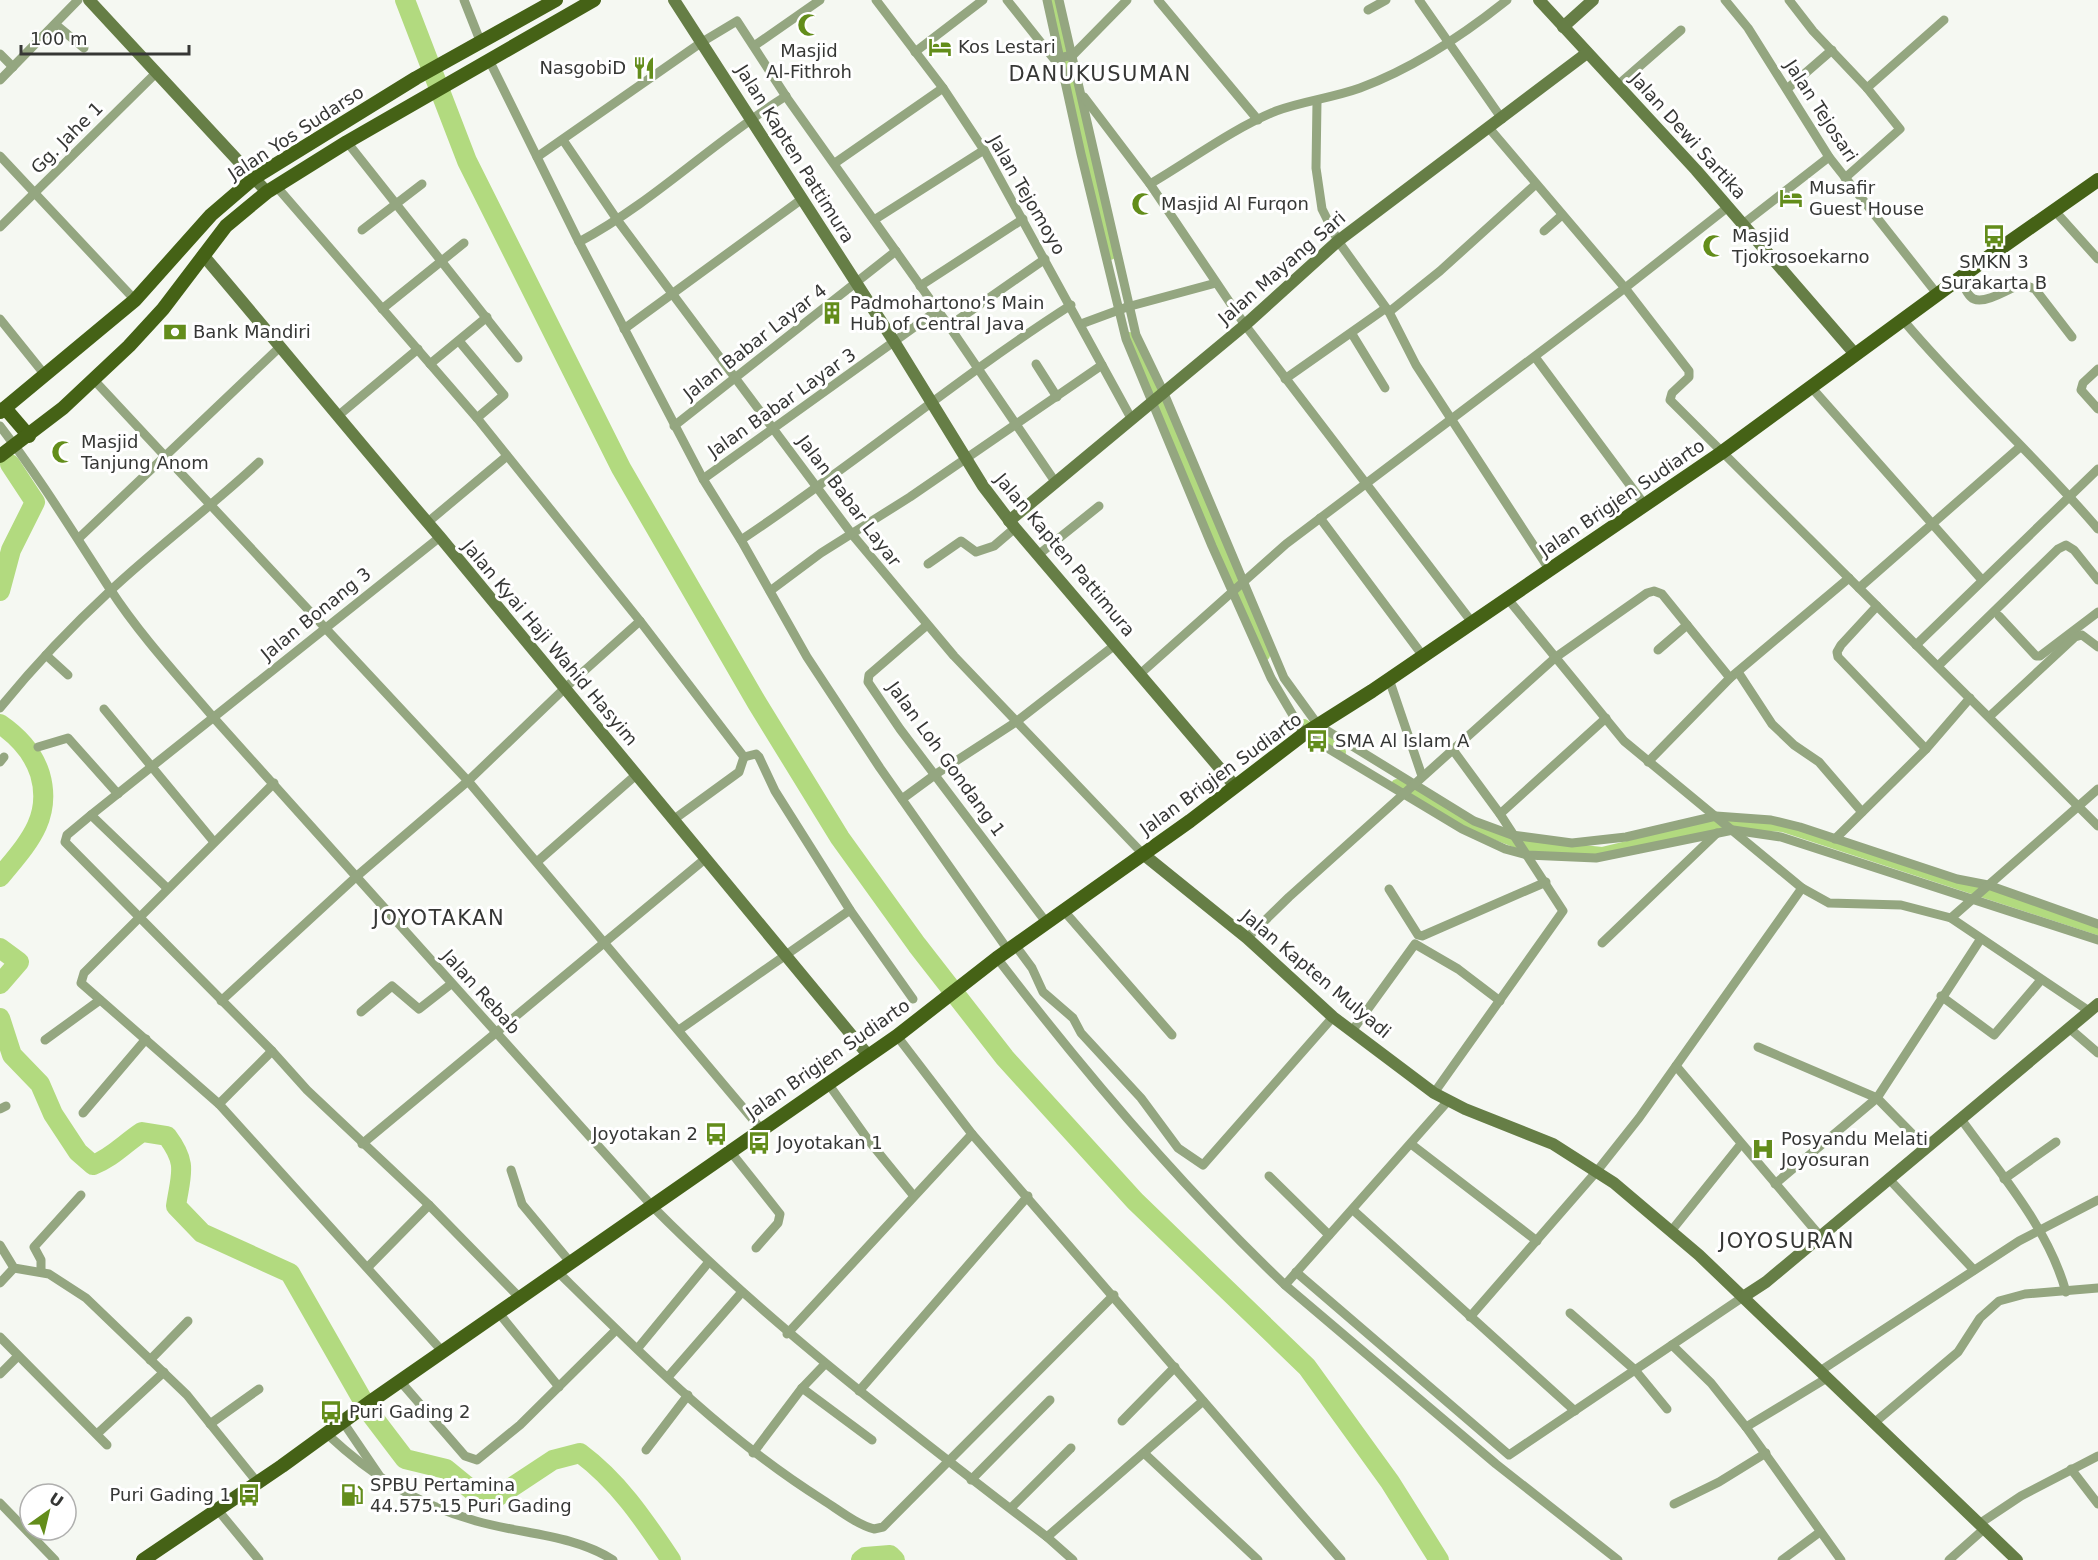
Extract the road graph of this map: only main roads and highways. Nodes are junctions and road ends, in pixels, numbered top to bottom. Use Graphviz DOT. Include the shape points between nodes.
graph roads {
  1 [pos="89,0"];
  2 [pos="556,0"];
  3 [pos="594,0"];
  4 [pos="674,0"];
  5 [pos="1539,0"];
  6 [pos="1593,0"];
  7 [pos="1563,27"];
  8 [pos="1587,53"];
  9 [pos="254,178"];
  10 [pos="2098,180"];
  11 [pos="271,189"];
  12 [pos="203,255"];
  13 [pos="1855,354"];
  14 [pos="3,410"];
  15 [pos="29,436"];
  16 [pos="7,451"];
  17 [pos="1012,524"];
  18 [pos="1234,785"];
  19 [pos="1143,854"];
  20 [pos="2094,1007"];
  21 [pos="868,1055"];
  22 [pos="1743,1297"];
  23 [pos="143,1560"];
  24 [pos="2016,1560"];
  1 -- 9 [label="main road"];
  2 -- 9 [label="main road, Jalan Yos Sudarso" via="417,78"];
  3 -- 11 [label="main road"];
  4 -- 17 [label="main road, Jalan Kapten Pattimura" via="966,459"];
  5 -- 7 [label="main road, Jalan Dewi Sartika"];
  6 -- 7 [label="main road"];
  7 -- 8 [label="main road, Jalan Dewi Sartika"];
  8 -- 13 [label="main road, Jalan Dewi Sartika"];
  8 -- 17 [label="main road, Jalan Mayang Sari" via="1338,241"];
  9 -- 11 [label="main road"];
  9 -- 14 [label="main road, Jalan Yos Sudarso" via="211,215 135,300"];
  10 -- 13 [label="main road, Jalan Brigjen Sudiarto"];
  11 -- 12 [label="main road" via="226,226"];
  12 -- 15 [label="main road" via="163,309 94,380"];
  12 -- 21 [label="main road, Jalan Kyai Haji Wahid Hasyim"];
  13 -- 18 [label="main road, Jalan Brigjen Sudiarto" via="1721,453"];
  14 -- 15 [label="main road"];
  15 -- 16 [label="main road"];
  17 -- 18 [label="main road, Jalan Kapten Pattimura"];
  18 -- 19 [label="main road, Jalan Brigjen Sudiarto"];
  19 -- 21 [label="main road, Jalan Brigjen Sudiarto"];
  19 -- 22 [label="main road, Jalan Kapten Mulyadi" via="1247,938 1333,1017 1434,1093 1553,1144 1597,1171 1672,1230"];
  20 -- 22 [label="main road"];
  21 -- 23 [label="main road, Jalan Brigjen Sudiarto"];
  22 -- 24 [label="main road, Jalan Kapten Mulyadi"];
}
